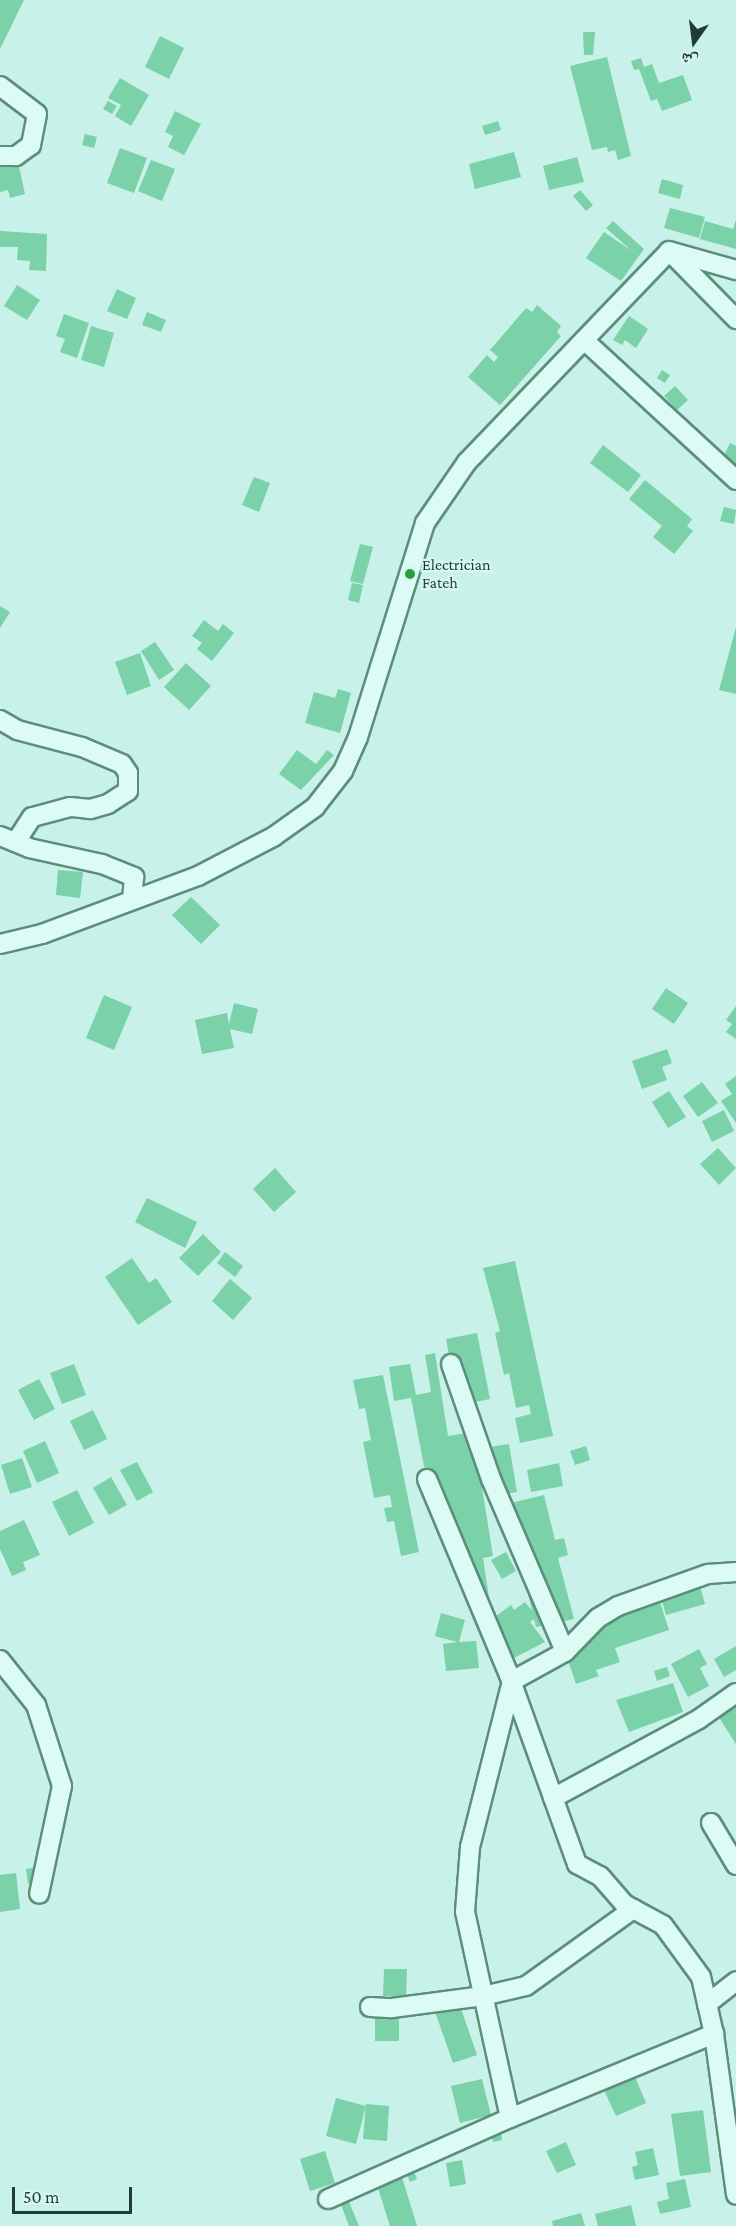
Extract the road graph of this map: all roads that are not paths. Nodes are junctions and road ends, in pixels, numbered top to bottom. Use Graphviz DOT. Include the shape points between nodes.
graph roads {
  1 [pos="0,86"];
  2 [pos="0,156"];
  3 [pos="669,251"];
  4 [pos="736,270"];
  5 [pos="736,319"];
  6 [pos="584,340"];
  7 [pos="736,480"];
  8 [pos="0,720"];
  9 [pos="8,839"];
  10 [pos="132,900"];
  11 [pos="0,944"];
  12 [pos="451,1364"];
  13 [pos="427,1479"];
  14 [pos="736,1572"];
  15 [pos="565,1652"];
  16 [pos="0,1660"];
  17 [pos="512,1681"];
  18 [pos="736,1693"];
  19 [pos="553,1798"];
  20 [pos="711,1823"];
  21 [pos="736,1865"];
  22 [pos="39,1894"];
  23 [pos="633,1909"];
  24 [pos="736,1981"];
  25 [pos="483,1996"];
  26 [pos="707,2004"];
  27 [pos="370,2007"];
  28 [pos="714,2034"];
  29 [pos="510,2118"];
  30 [pos="736,2195"];
  31 [pos="328,2199"];
  1 -- 2 [label="street" via="37,114 31,145 16,156"];
  3 -- 4 [label="street"];
  3 -- 5 [label="street"];
  3 -- 6 [label="street"];
  6 -- 7 [label="street"];
  6 -- 10 [label="street" via="467,462 438,500 425,523 358,737 343,771 315,807 273,837 226,861"];
  8 -- 9 [label="street" via="17,730 82,747 122,764 128,773 128,791 108,804 90,809 70,807 32,817"];
  9 -- 10 [label="street" via="102,864 134,877"];
  10 -- 11 [label="street" via="42,934"];
  12 -- 15 [label="street" via="511,1528"];
  13 -- 17 [label="street"];
  14 -- 15 [label="street" via="708,1574 618,1606 598,1618"];
  15 -- 17 [label="street"];
  16 -- 22 [label="street" via="36,1705 62,1786"];
  17 -- 19 [label="street"];
  17 -- 25 [label="street" via="466,1877 468,1937"];
  18 -- 19 [label="street" via="699,1719"];
  19 -- 23 [label="street" via="577,1864 600,1876"];
  20 -- 21 [label="street"];
  23 -- 25 [label="street" via="526,1986"];
  23 -- 26 [label="street" via="663,1925 679,1944 701,1977"];
  24 -- 26 [label="street"];
  25 -- 27 [label="street" via="392,2008"];
  25 -- 29 [label="street"];
  26 -- 28 [label="street"];
  28 -- 29 [label="street"];
  28 -- 30 [label="street"];
  29 -- 31 [label="street"];
}
